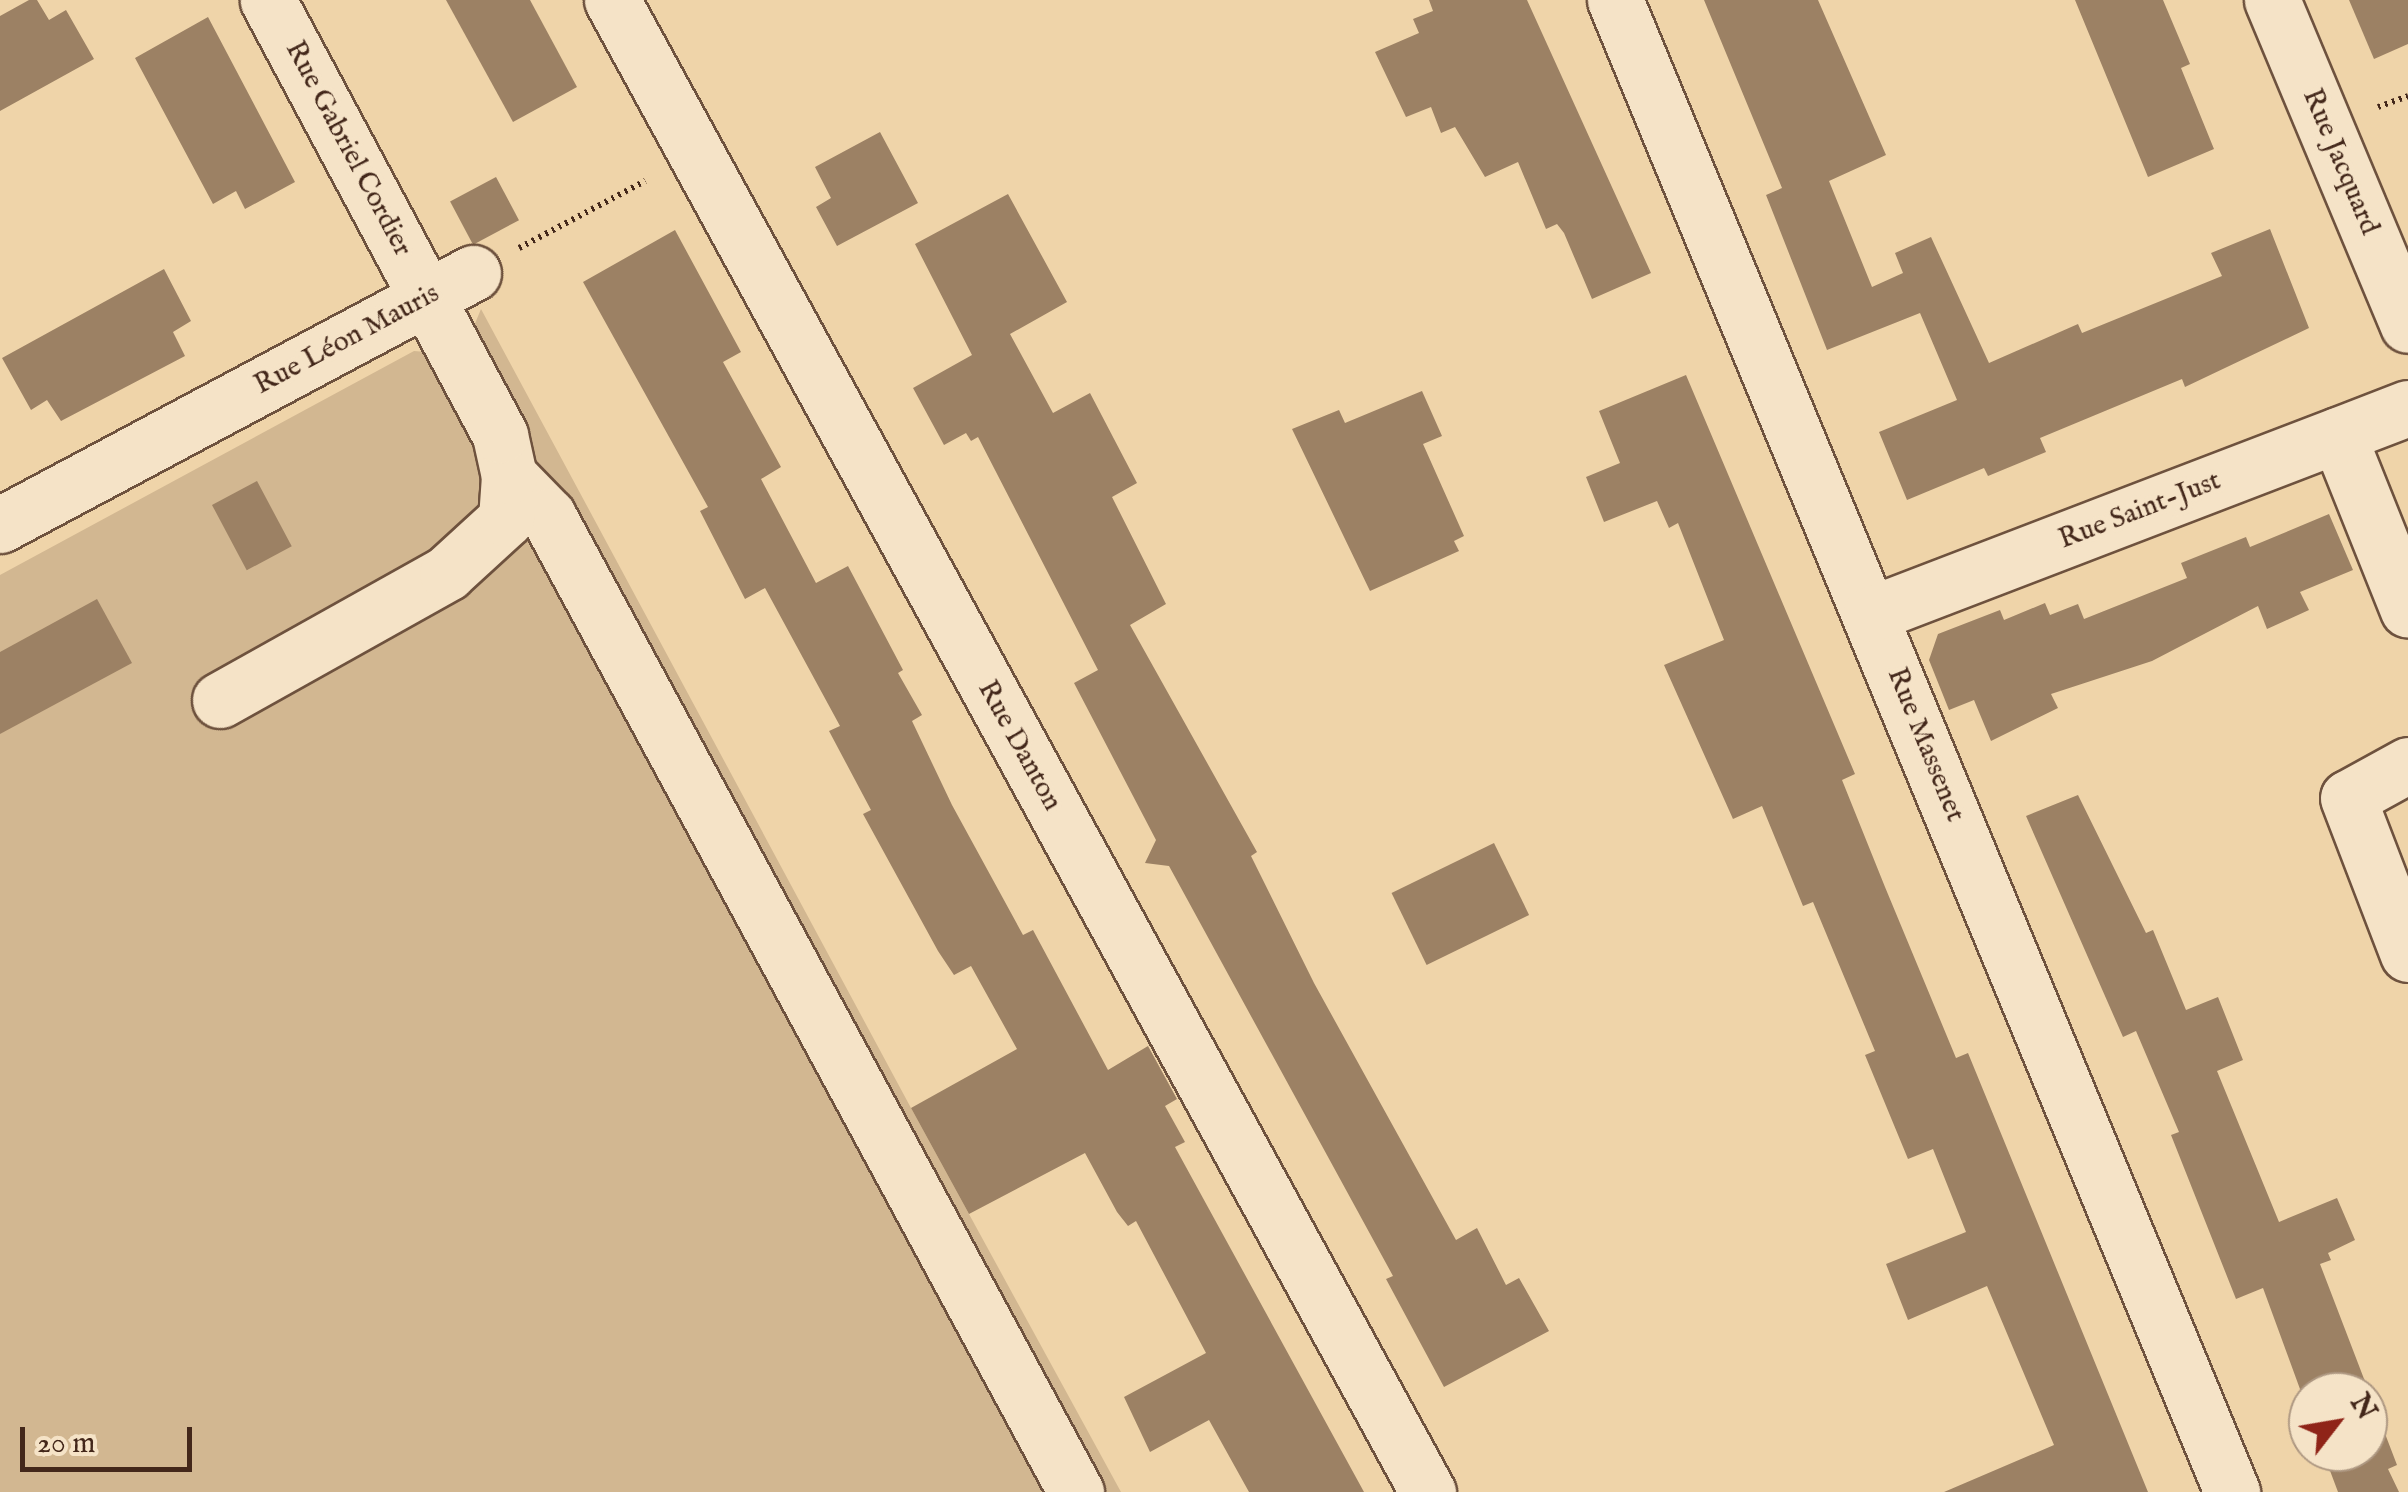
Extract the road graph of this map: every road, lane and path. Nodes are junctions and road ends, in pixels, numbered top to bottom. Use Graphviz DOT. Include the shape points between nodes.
graph roads {
  1 [pos="268,0"];
  2 [pos="612,0"];
  3 [pos="1615,0"];
  4 [pos="2272,0"];
  5 [pos="694,154"];
  6 [pos="450,285"];
  7 [pos="2408,324"];
  8 [pos="2408,408"];
  9 [pos="2338,434"];
  10 [pos="509,476"];
  11 [pos="0,525"];
  12 [pos="2408,610"];
  13 [pos="1871,614"];
  14 [pos="220,700"];
  15 [pos="2408,765"];
  16 [pos="2408,954"];
  17 [pos="1076,1492"];
  18 [pos="1428,1492"];
  19 [pos="2232,1492"];
  1 -- 6 [label="street, Rue Gabriel Cordier"];
  2 -- 5 [label="street, Rue Danton"];
  3 -- 13 [label="street, Rue Massenet"];
  4 -- 7 [label="street, Rue Jacquard"];
  5 -- 6 [label="path, Rue Léon Mauris"];
  5 -- 18 [label="street, Rue Danton"];
  6 -- 10 [label="street, Rue Gabriel Cordier"];
  6 -- 11 [label="street, Rue Léon Mauris"];
  8 -- 9 [label="street, Rue Saint-Just"];
  9 -- 12 [label="street"];
  9 -- 13 [label="street, Rue Saint-Just"];
  10 -- 14 [label="street" via="506,519 447,573"];
  10 -- 17 [label="street" via="548,516"];
  13 -- 19 [label="street, Rue Massenet"];
  15 -- 16 [label="street" via="2348,798"];
}
